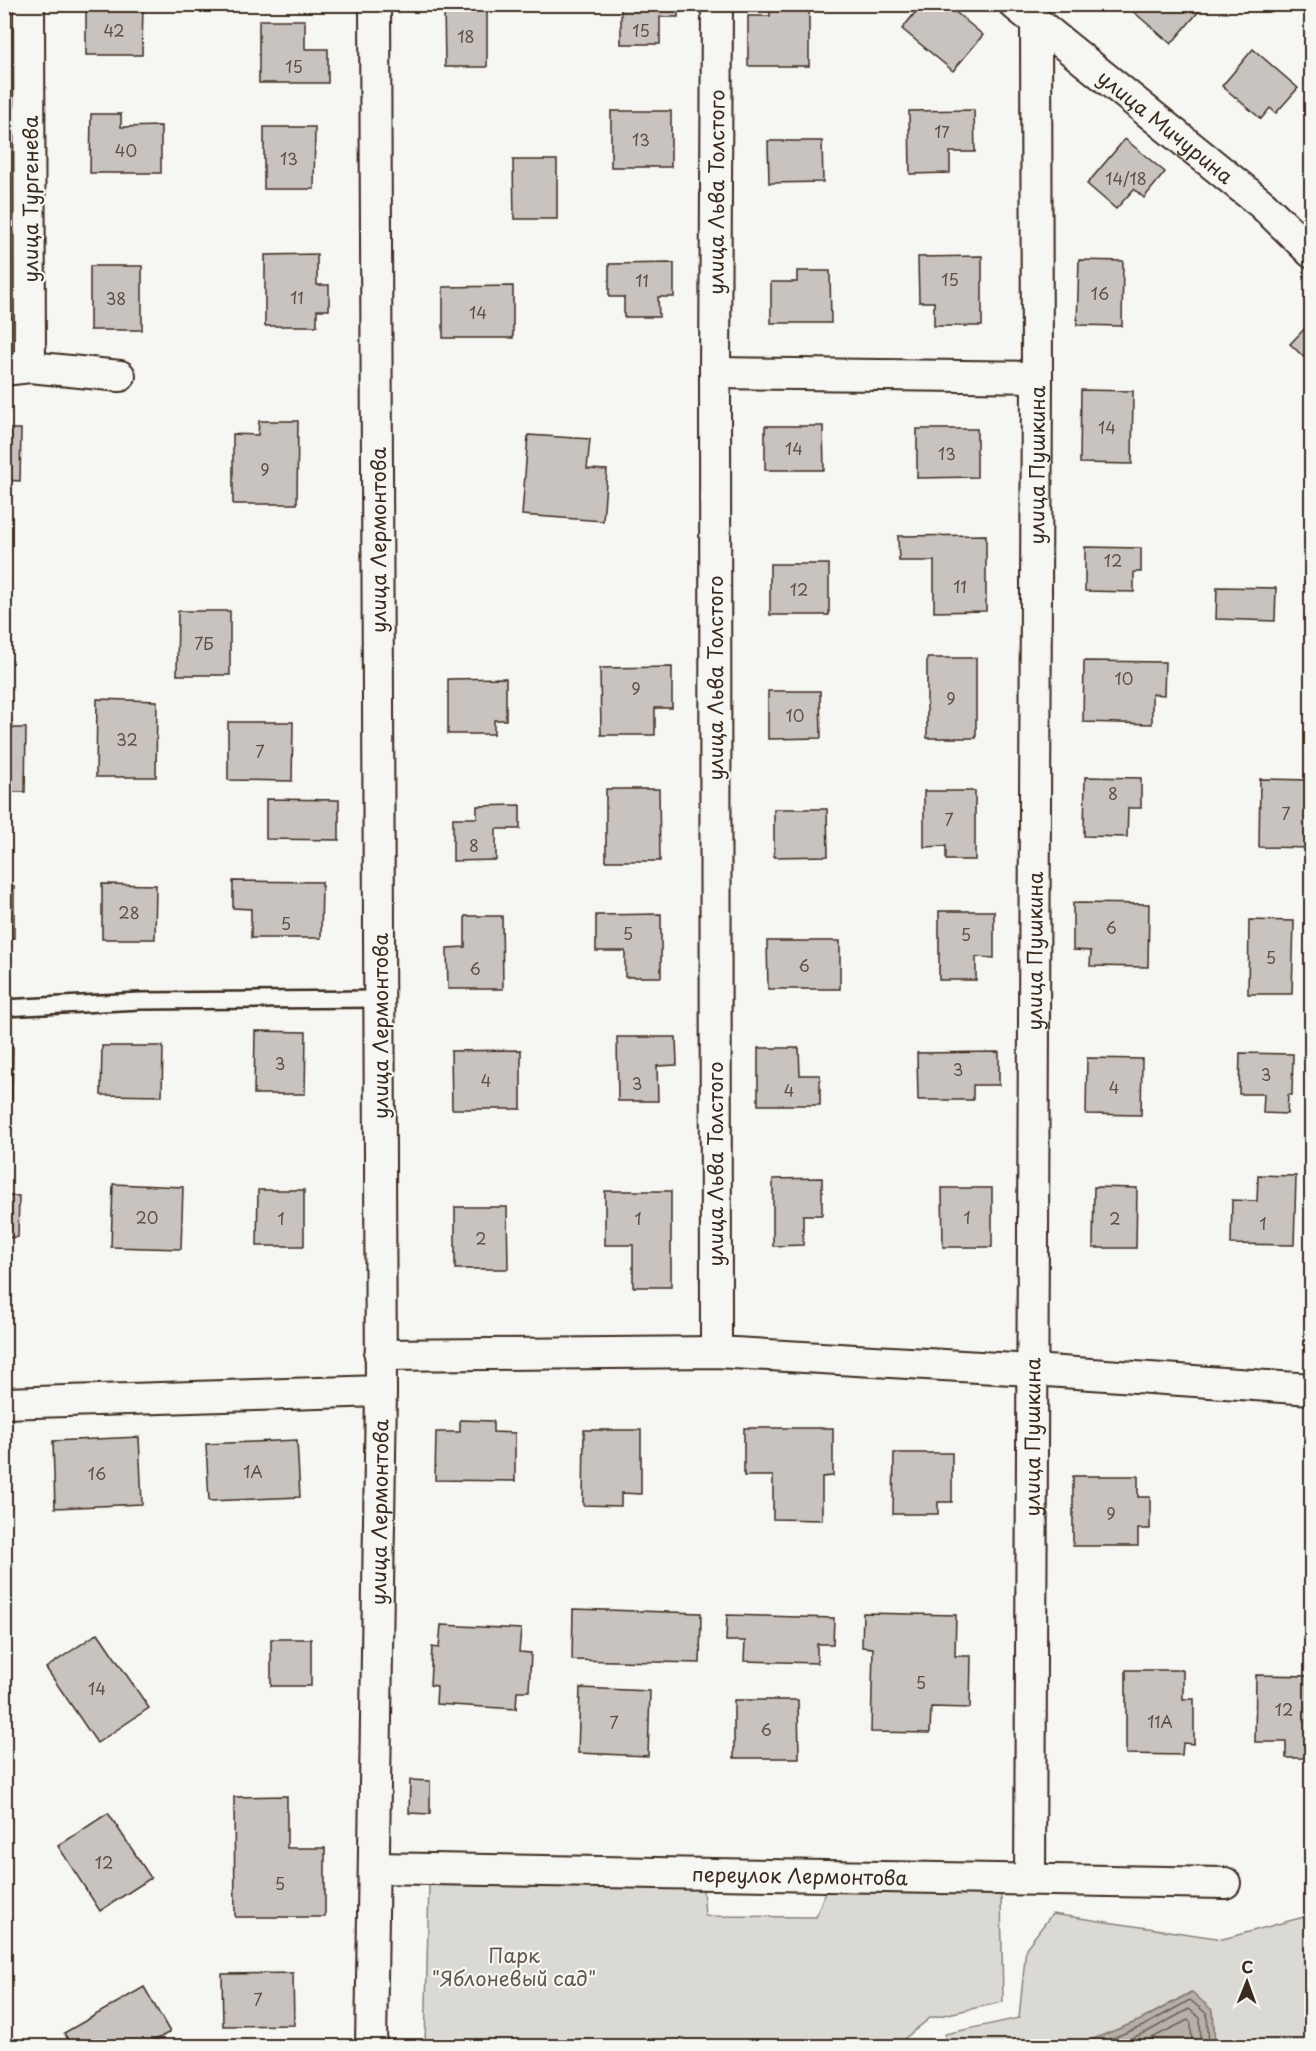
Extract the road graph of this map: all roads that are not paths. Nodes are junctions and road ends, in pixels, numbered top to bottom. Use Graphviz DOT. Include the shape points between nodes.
graph roads {
  1 [pos="29,4"];
  2 [pos="375,4"];
  3 [pos="717,4"];
  4 [pos="1025,14"];
  5 [pos="1311,253"];
  6 [pos="17,368"];
  7 [pos="715,373"];
  8 [pos="120,376"];
  9 [pos="1037,377"];
  10 [pos="380,999"];
  11 [pos="4,1008"];
  12 [pos="716,1352"];
  13 [pos="380,1355"];
  14 [pos="1032,1370"];
  15 [pos="1311,1389"];
  16 [pos="381,1391"];
  17 [pos="4,1403"];
  18 [pos="374,1868"];
  19 [pos="1030,1879"];
  20 [pos="1225,1883"];
  21 [pos="371,2046"];
  1 -- 6 [label="street, улица Тургенева"];
  2 -- 10 [label="street, улица Лермонтова"];
  3 -- 7 [label="street, улица Льва Толстого"];
  4 -- 5 [label="street, улица Мичурина" via="1263,205"];
  4 -- 9 [label="street, улица Пушкина"];
  6 -- 8 [label="street"];
  7 -- 9 [label="street"];
  7 -- 12 [label="street, улица Льва Толстого"];
  9 -- 14 [label="street, улица Пушкина"];
  10 -- 11 [label="lane" via="140,1001"];
  10 -- 13 [label="street, улица Лермонтова"];
  12 -- 13 [label="street"];
  12 -- 14 [label="street"];
  13 -- 16 [label="street, улица Лермонтова"];
  14 -- 15 [label="street"];
  14 -- 19 [label="street, улица Пушкина"];
  16 -- 17 [label="street"];
  16 -- 18 [label="street, улица Лермонтова"];
  18 -- 19 [label="street, переулок Лермонтова"];
  18 -- 21 [label="street, улица Лермонтова"];
  19 -- 20 [label="street, переулок Лермонтова"];
}
